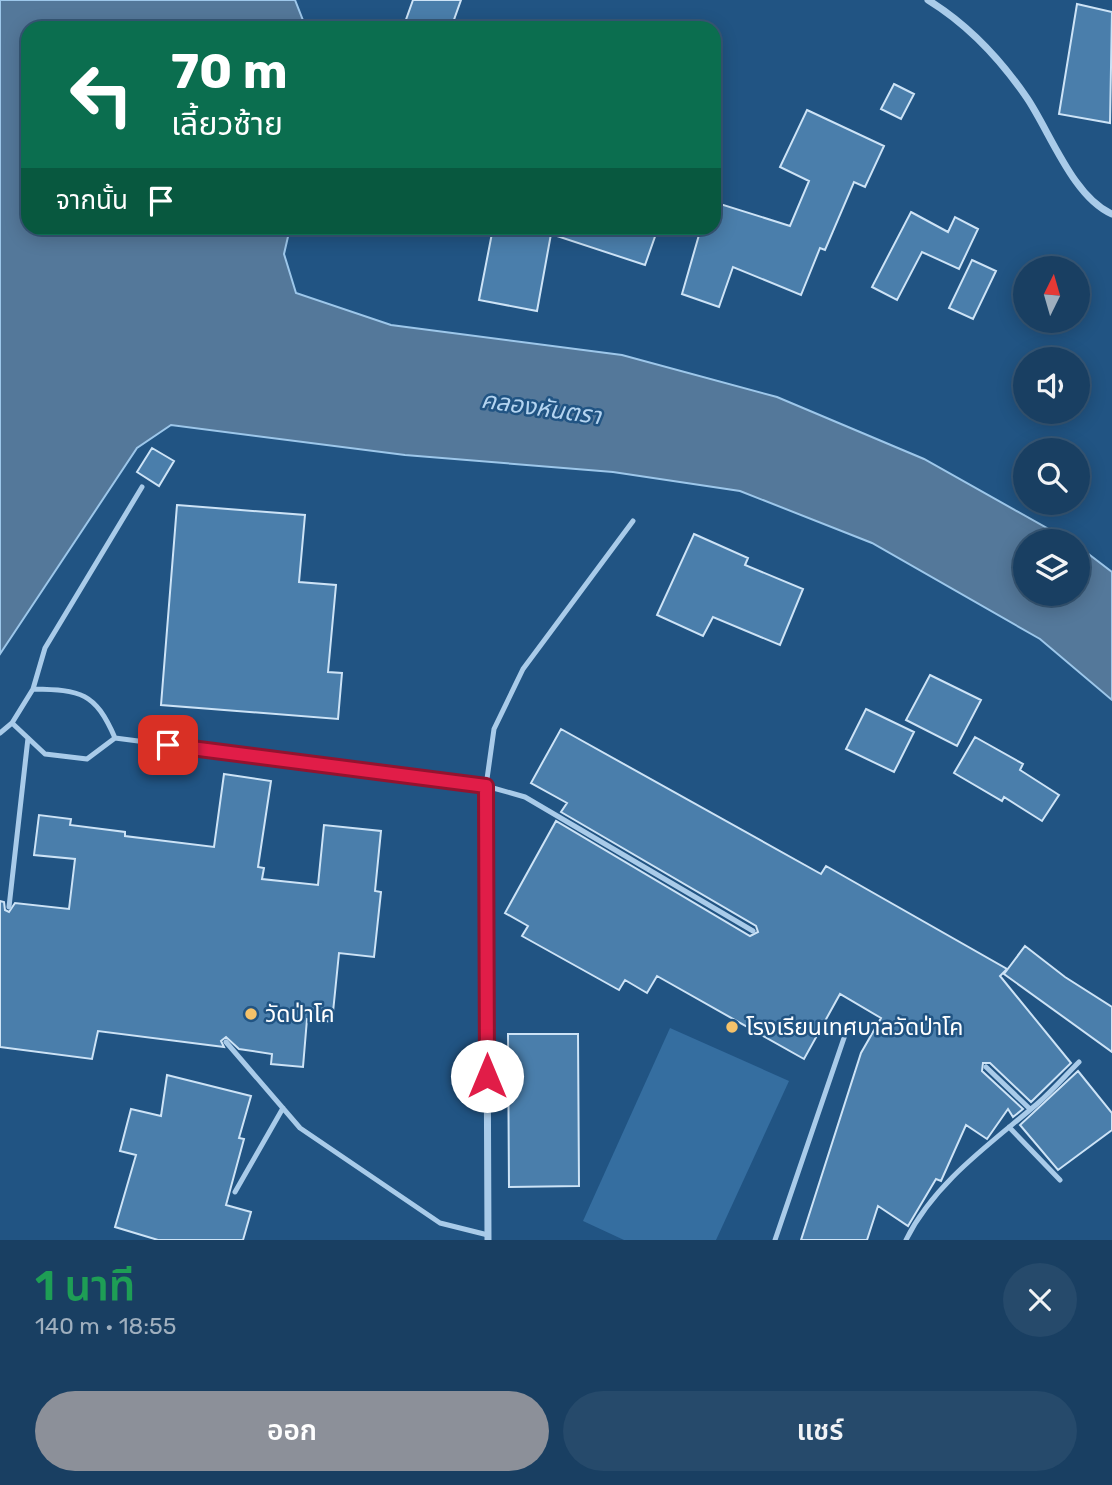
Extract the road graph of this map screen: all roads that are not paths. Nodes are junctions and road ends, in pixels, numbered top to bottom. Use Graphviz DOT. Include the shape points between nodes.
graph roads {
  1 [pos="928,0"];
  2 [pos="1112,214"];
  3 [pos="142,487"];
  4 [pos="634,521"];
  5 [pos="33,689"];
  6 [pos="12,723"];
  7 [pos="0,733"];
  8 [pos="28,738"];
  9 [pos="115,738"];
  10 [pos="486,786"];
  11 [pos="9,907"];
  12 [pos="753,931"];
  13 [pos="845,1034"];
  14 [pos="226,1042"];
  15 [pos="1079,1062"];
  16 [pos="986,1067"];
  17 [pos="283,1108"];
  18 [pos="1030,1109"];
  19 [pos="1009,1126"];
  20 [pos="1060,1180"];
  21 [pos="236,1192"];
  22 [pos="488,1237"];
  23 [pos="775,1240"];
  24 [pos="906,1240"];
  1 -- 2 [label="street" via="992,52 1028,99 1072,177"];
  3 -- 5 [label="lane" via="45,648"];
  4 -- 10 [label="lane" via="523,669 494,729"];
  5 -- 6 [label="lane"];
  5 -- 9 [label="lane" via="72,690 103,709"];
  6 -- 7 [label="lane"];
  6 -- 8 [label="lane"];
  8 -- 9 [label="lane" via="45,754 88,759"];
  8 -- 11 [label="lane"];
  9 -- 10 [label="lane"];
  10 -- 12 [label="lane" via="525,797"];
  10 -- 22 [label="street"];
  13 -- 23 [label="lane"];
  14 -- 17 [label="lane"];
  15 -- 18 [label="lane"];
  16 -- 18 [label="lane"];
  17 -- 21 [label="lane"];
  17 -- 22 [label="lane" via="300,1128 440,1223"];
  18 -- 19 [label="lane"];
  19 -- 20 [label="lane"];
  19 -- 24 [label="lane" via="954,1175"];
}
